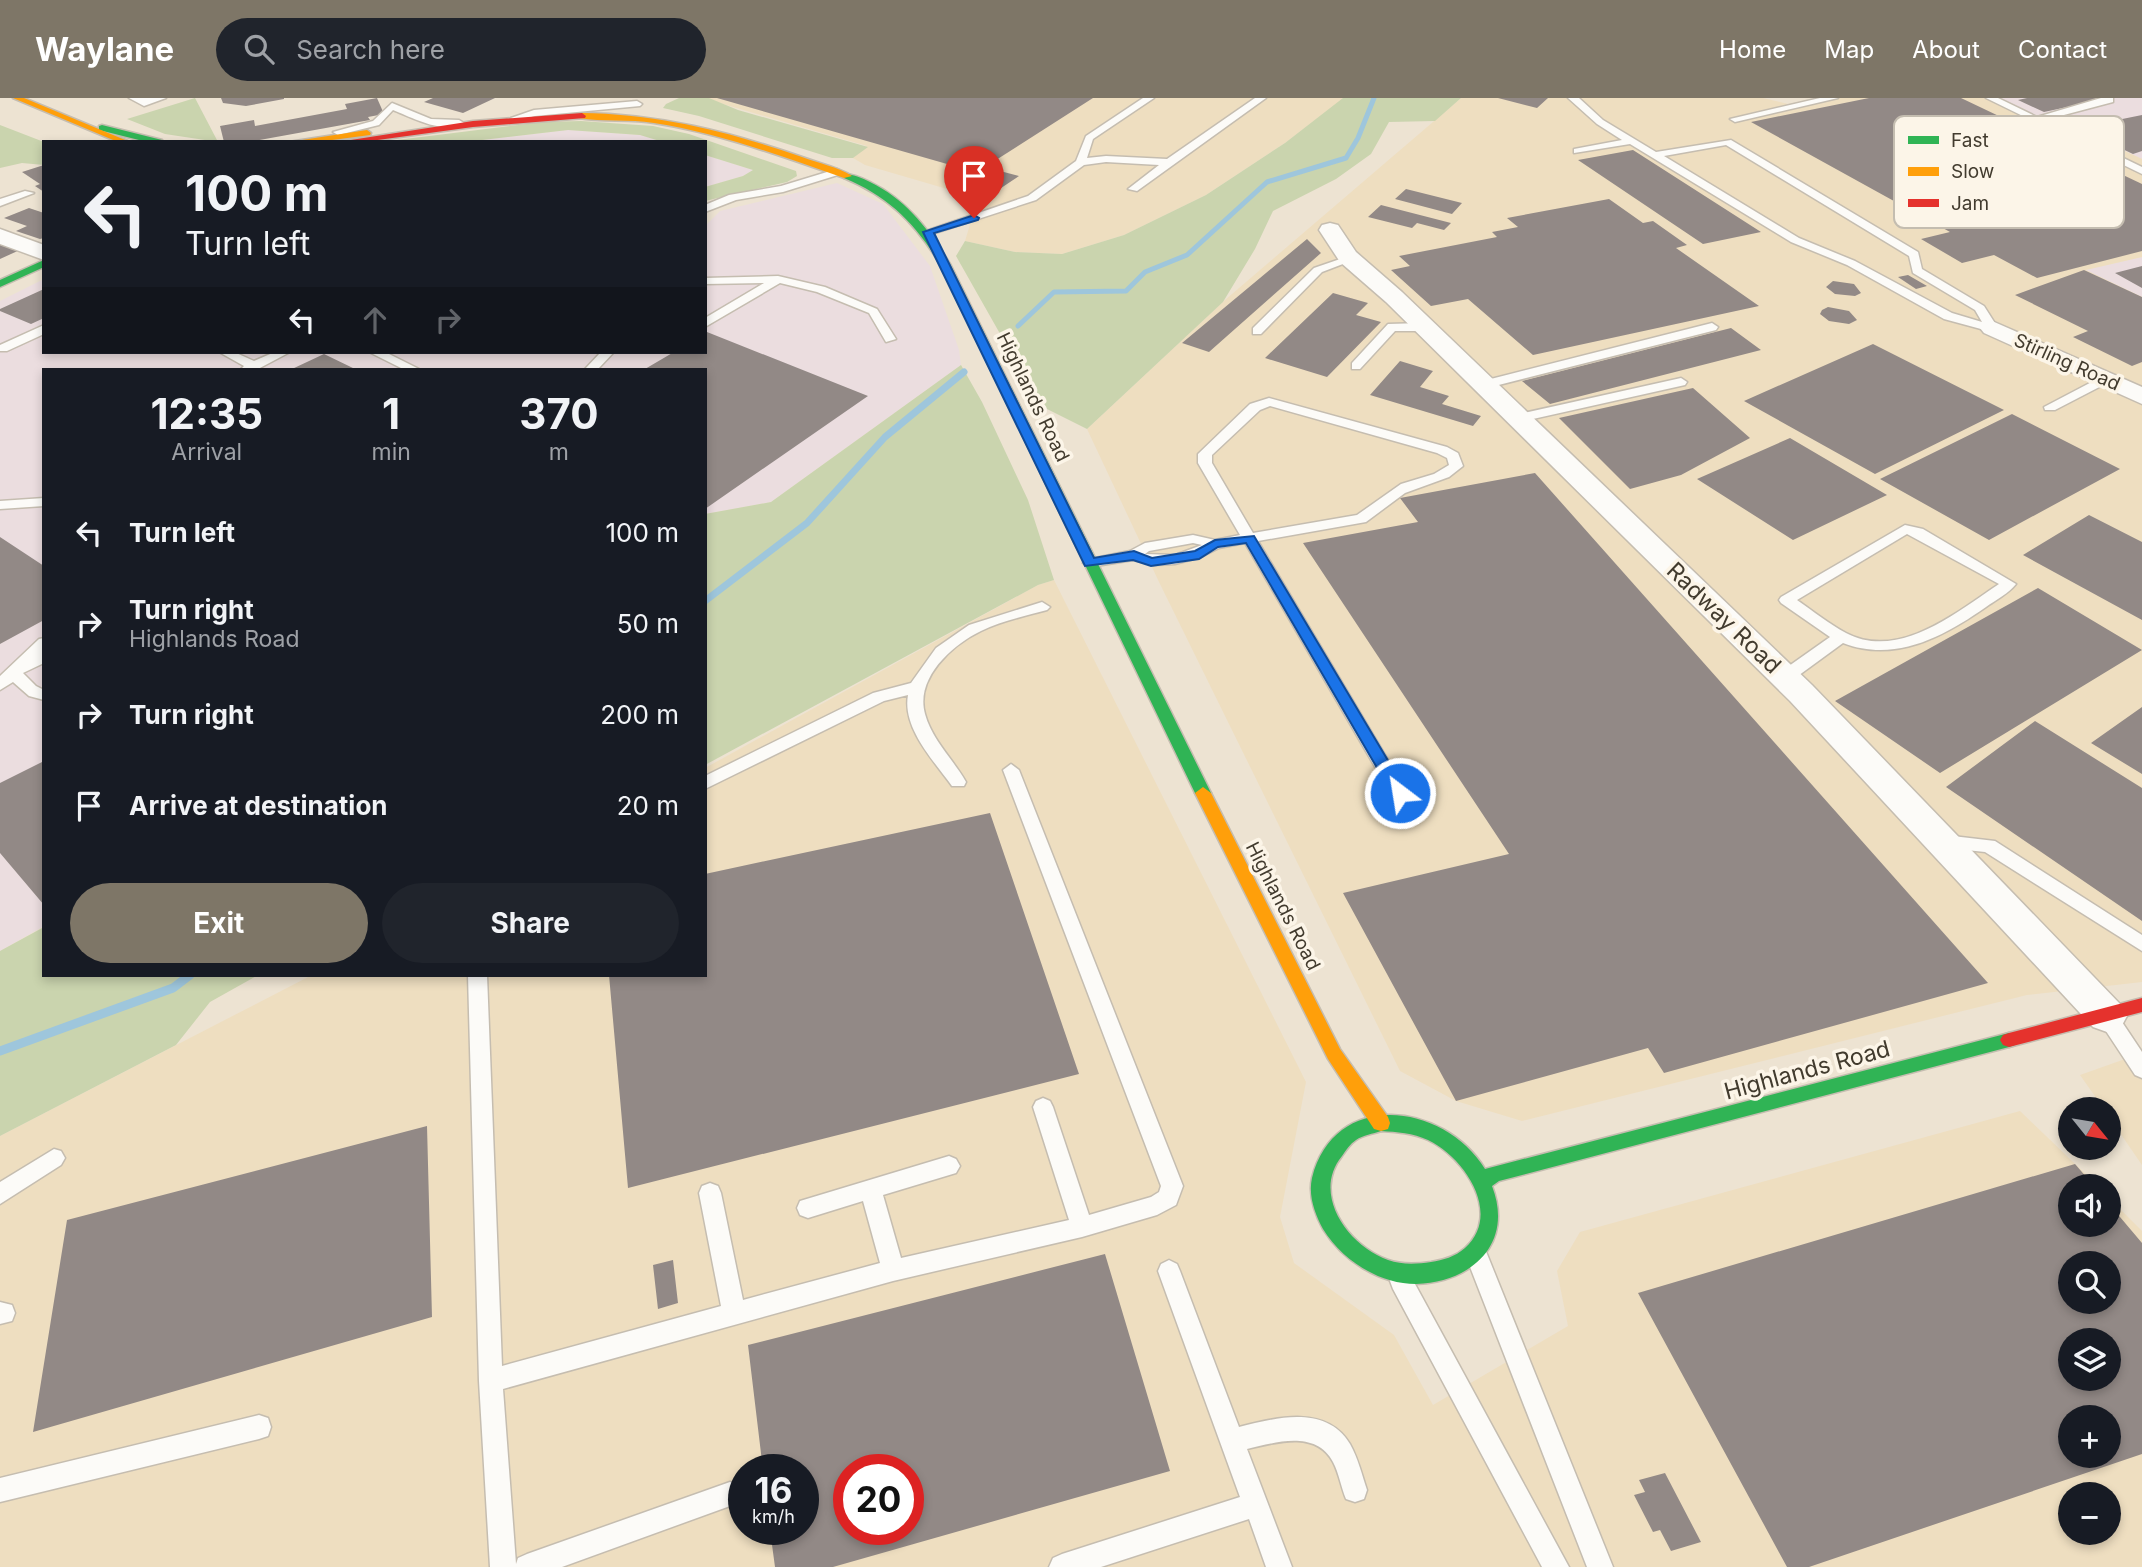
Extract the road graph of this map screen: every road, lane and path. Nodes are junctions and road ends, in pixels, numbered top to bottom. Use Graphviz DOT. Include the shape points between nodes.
graph roads {
  1 [pos="17,98"];
  2 [pos="134,98"];
  3 [pos="160,98"];
  4 [pos="1149,98"];
  5 [pos="1261,98"];
  6 [pos="1573,98"];
  7 [pos="1833,98"];
  8 [pos="2106,98"];
  9 [pos="1996,99"];
  10 [pos="390,102"];
  11 [pos="634,106"];
  12 [pos="2028,116"];
  13 [pos="2051,116"];
  14 [pos="1735,119"];
  15 [pos="76,122"];
  16 [pos="476,124"];
  17 [pos="404,131"];
  18 [pos="387,132"];
  19 [pos="60,134"];
  20 [pos="79,140"];
  21 [pos="121,140"];
  22 [pos="151,140"];
  23 [pos="303,140"];
  24 [pos="313,140"];
  25 [pos="351,140"];
  26 [pos="1631,141"];
  27 [pos="1577,151"];
  28 [pos="1654,155"];
  29 [pos="1168,162"];
  30 [pos="2124,162"];
  31 [pos="1082,163"];
  32 [pos="2142,171"];
  33 [pos="836,172"];
  34 [pos="1133,189"];
  35 [pos="29,193"];
  36 [pos="0,203"];
  37 [pos="707,208"];
  38 [pos="1330,230"];
  39 [pos="928,232"];
  40 [pos="0,236"];
  41 [pos="42,252"];
  42 [pos="1350,259"];
  43 [pos="42,264"];
  44 [pos="778,279"];
  45 [pos="707,281"];
  46 [pos="0,284"];
  47 [pos="707,293"];
  48 [pos="749,297"];
  49 [pos="707,322"];
  50 [pos="1423,327"];
  51 [pos="1712,327"];
  52 [pos="1992,328"];
  53 [pos="42,330"];
  54 [pos="1257,331"];
  55 [pos="890,339"];
  56 [pos="3,348"];
  57 [pos="228,354"];
  58 [pos="280,354"];
  59 [pos="379,354"];
  60 [pos="606,354"];
  61 [pos="1356,366"];
  62 [pos="250,368"];
  63 [pos="411,368"];
  64 [pos="593,368"];
  65 [pos="2105,379"];
  66 [pos="1681,382"];
  67 [pos="1483,384"];
  68 [pos="2142,396"];
  69 [pos="2050,407"];
  70 [pos="1519,418"];
  71 [pos="42,502"];
  72 [pos="0,505"];
  73 [pos="1250,539"];
  74 [pos="1090,563"];
  75 [pos="1042,607"];
  76 [pos="1841,637"];
  77 [pos="42,645"];
  78 [pos="42,658"];
  79 [pos="13,671"];
  80 [pos="1784,677"];
  81 [pos="0,685"];
  82 [pos="917,687"];
  83 [pos="42,695"];
  84 [pos="1011,770"];
  85 [pos="707,782"];
  86 [pos="958,782"];
  87 [pos="1413,817"];
  88 [pos="1941,842"];
  89 [pos="2142,944"];
  90 [pos="477,977"];
  91 [pos="2142,1005"];
  92 [pos="2108,1016"];
  93 [pos="2142,1069"];
  94 [pos="1043,1107"];
  95 [pos="1381,1123"];
  96 [pos="54,1158"];
  97 [pos="949,1166"];
  98 [pos="1484,1181"];
  99 [pos="870,1189"];
  100 [pos="710,1193"];
  101 [pos="0,1194"];
  102 [pos="808,1208"];
  103 [pos="1082,1227"];
  104 [pos="1476,1254"];
  105 [pos="893,1270"];
  106 [pos="1169,1271"];
  107 [pos="1399,1276"];
  108 [pos="734,1314"];
  109 [pos="491,1381"];
  110 [pos="259,1427"];
  111 [pos="1230,1441"];
  112 [pos="0,1490"];
  113 [pos="1355,1490"];
  114 [pos="728,1495"];
  115 [pos="1256,1504"];
  116 [pos="503,1567"];
  117 [pos="527,1567"];
  118 [pos="1062,1567"];
  119 [pos="1279,1567"];
  120 [pos="1556,1567"];
  121 [pos="1600,1567"];
  1 -- 15 [label="street"];
  2 -- 3 [label="lane" via="144,103"];
  4 -- 31 [label="lane" via="1089,138"];
  5 -- 29 [label="lane"];
  6 -- 26 [label="lane"];
  7 -- 14 [label="lane"];
  8 -- 13 [label="lane" via="2110,100"];
  9 -- 12 [label="lane"];
  10 -- 16 [label="lane" via="429,122"];
  10 -- 17 [label="lane"];
  10 -- 23 [label="lane" via="376,123"];
  11 -- 16 [label="street, Highlands Road"];
  11 -- 33 [label="street, Highlands Road" via="665,120"];
  15 -- 21 [label="street"];
  15 -- 22 [label="street"];
  16 -- 17 [label="street, Highlands Road"];
  17 -- 18 [label="street, Highlands Road"];
  18 -- 24 [label="street, Highlands Road"];
  18 -- 25 [label="street, Highlands Road"];
  19 -- 20 [label="street"];
  26 -- 27 [label="lane"];
  26 -- 28 [label="lane"];
  28 -- 52 [label="lane" via="1795,240 1851,263 1948,316"];
  28 -- 52 [label="lane" via="1728,142 1914,254 1917,271 1980,308"];
  29 -- 31 [label="lane" via="1106,159"];
  29 -- 34 [label="lane"];
  30 -- 32 [label="lane"];
  31 -- 39 [label="lane" via="1032,198"];
  33 -- 37 [label="lane" via="783,190 733,197"];
  33 -- 39 [label="street, Highlands Road" via="895,199"];
  35 -- 36 [label="lane"];
  38 -- 42 [label="street, Radway Road"];
  39 -- 74 [label="street, Highlands Road"];
  40 -- 41 [label="street"];
  42 -- 50 [label="street, Radway Road"];
  42 -- 54 [label="lane" via="1318,270"];
  43 -- 46 [label="street"];
  44 -- 45 [label="lane"];
  44 -- 48 [label="lane"];
  44 -- 55 [label="lane" via="821,289 873,311"];
  47 -- 48 [label="lane" via="732,291"];
  48 -- 49 [label="lane"];
  50 -- 61 [label="lane" via="1392,327"];
  50 -- 67 [label="street, Radway Road"];
  51 -- 67 [label="lane"];
  52 -- 65 [label="street, Stirling Road"];
  53 -- 56 [label="lane"];
  57 -- 62 [label="lane"];
  58 -- 62 [label="lane"];
  59 -- 63 [label="lane"];
  60 -- 64 [label="lane"];
  65 -- 68 [label="street, Stirling Road"];
  65 -- 69 [label="lane"];
  66 -- 70 [label="lane"];
  67 -- 70 [label="street, Radway Road"];
  70 -- 80 [label="street, Radway Road"];
  71 -- 72 [label="lane"];
  73 -- 73 [label="lane" via="1361,519 1403,488 1446,475 1456,466 1453,456 1280,404 1255,407 1205,454 1205,463"];
  73 -- 74 [label="lane" via="1215,544 1199,555 1151,562 1134,555"];
  73 -- 87 [label="lane"];
  74 -- 95 [label="street, Highlands Road" via="1334,1054"];
  75 -- 82 [label="lane" via="974,628 945,649"];
  76 -- 76 [label="lane" via="1786,600 1905,529 2009,584 1928,636 1867,646"];
  76 -- 80 [label="lane"];
  77 -- 79 [label="lane"];
  78 -- 79 [label="lane"];
  79 -- 81 [label="lane"];
  79 -- 83 [label="lane"];
  80 -- 88 [label="street, Radway Road"];
  82 -- 85 [label="lane" via="879,697"];
  82 -- 86 [label="lane" via="915,709 925,735"];
  84 -- 103 [label="lane" via="1172,1186 1168,1198 1157,1205"];
  88 -- 89 [label="lane" via="1989,846"];
  88 -- 92 [label="street, Radway Road"];
  90 -- 109 [label="lane"];
  91 -- 92 [label="street, Highlands Road"];
  92 -- 93 [label="lane"];
  92 -- 98 [label="street, Highlands Road" via="1494,1174"];
  94 -- 103 [label="lane"];
  95 -- 98 [label="street" via="1411,1124 1441,1136 1466,1156"];
  95 -- 107 [label="street" via="1347,1135 1325,1160 1319,1194 1331,1230 1360,1260"];
  96 -- 101 [label="lane"];
  97 -- 99 [label="lane"];
  98 -- 104 [label="street" via="1490,1220"];
  99 -- 102 [label="lane"];
  99 -- 105 [label="lane"];
  100 -- 108 [label="lane"];
  103 -- 105 [label="lane"];
  104 -- 107 [label="street" via="1442,1275"];
  104 -- 121 [label="lane"];
  105 -- 108 [label="lane"];
  106 -- 111 [label="lane"];
  107 -- 120 [label="lane"];
  108 -- 109 [label="lane"];
  109 -- 116 [label="lane"];
  110 -- 112 [label="lane"];
  111 -- 113 [label="lane" via="1304,1427 1325,1434 1339,1449"];
  111 -- 115 [label="lane"];
  114 -- 117 [label="lane"];
  115 -- 118 [label="lane"];
  115 -- 119 [label="lane"];
}
